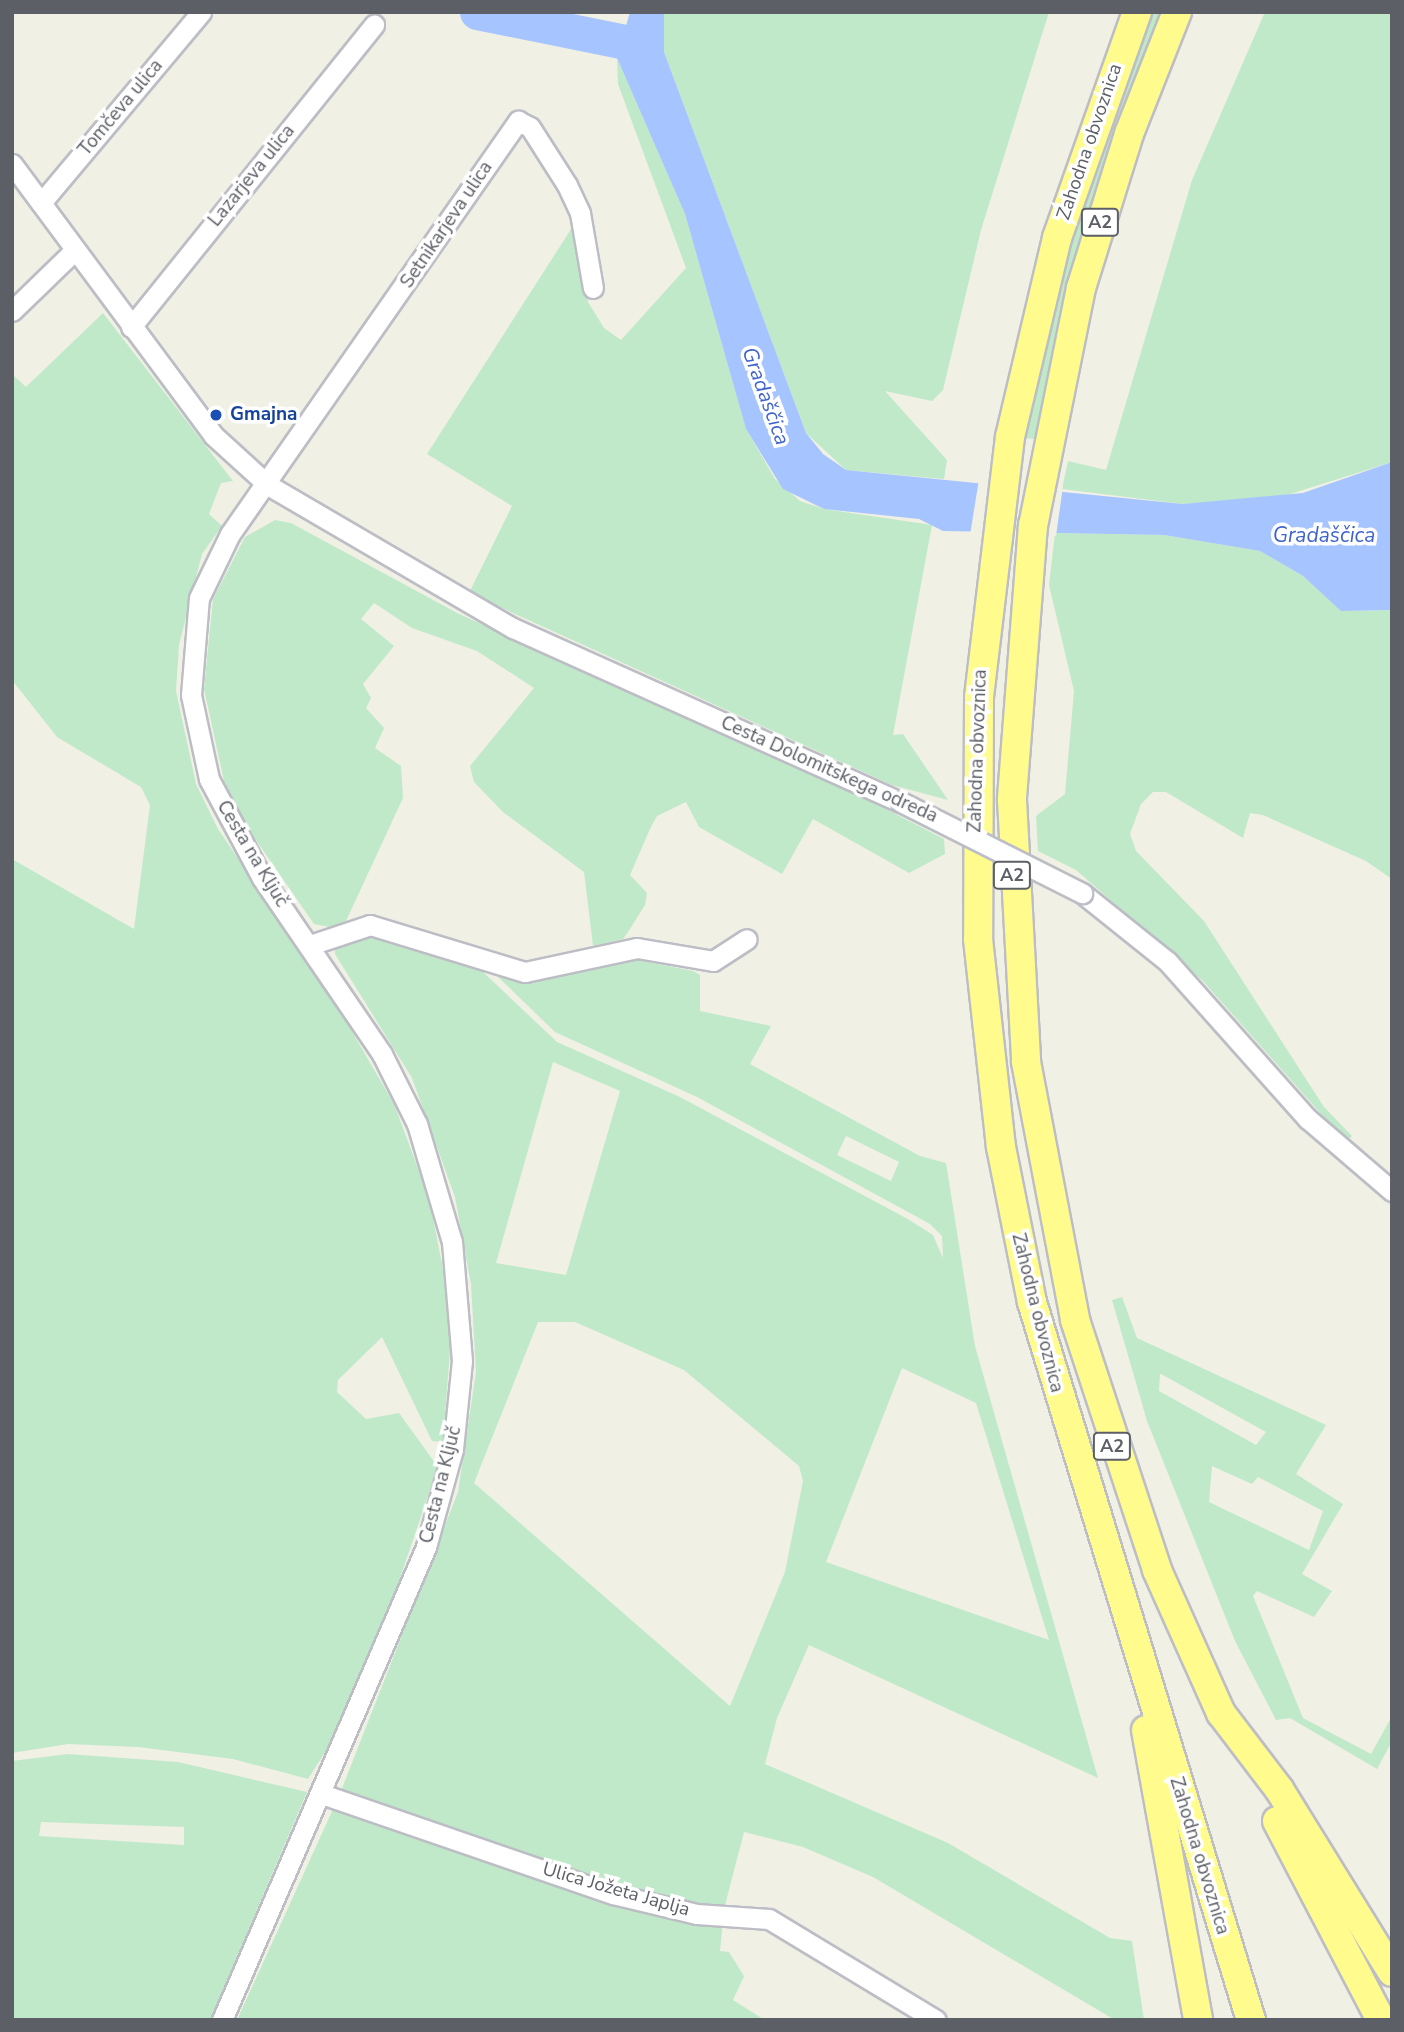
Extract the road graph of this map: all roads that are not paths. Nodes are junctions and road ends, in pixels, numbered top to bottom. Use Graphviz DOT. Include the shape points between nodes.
graph roads {
  1 [pos="201,12"];
  2 [pos="1137,12"];
  3 [pos="1177,12"];
  4 [pos="374,25"];
  5 [pos="12,164"];
  6 [pos="41,203"];
  7 [pos="74,251"];
  8 [pos="593,288"];
  9 [pos="12,311"];
  10 [pos="131,327"];
  11 [pos="268,485"];
  12 [pos="747,939"];
  13 [pos="310,946"];
  14 [pos="1392,1191"];
  15 [pos="1140,1668"];
  16 [pos="1221,1713"];
  17 [pos="322,1794"];
  18 [pos="1392,1972"];
  19 [pos="222,2020"];
  20 [pos="936,2020"];
  21 [pos="1198,2020"];
  22 [pos="1251,2020"];
  23 [pos="1381,2020"];
  1 -- 6 [label="street, Tomčeva ulica"];
  2 -- 15 [label="highway, Zahodna obvoznica / A2" via="1057,238 1010,437 989,580 976,746 976,886 993,1096 1032,1302"];
  3 -- 16 [label="highway, Zahodna obvoznica / A2" via="1111,185 1047,440 1025,583 1011,848 1020,1010 1041,1166 1104,1421 1157,1570"];
  4 -- 10 [label="street, Lazarjeva ulica"];
  5 -- 6 [label="street, Cesta Dolomitskega odreda"];
  6 -- 7 [label="street, Cesta Dolomitskega odreda"];
  7 -- 9 [label="street"];
  7 -- 10 [label="street, Cesta Dolomitskega odreda"];
  8 -- 11 [label="street, Setnikarjeva ulica" via="576,204 530,127 518,121"];
  10 -- 11 [label="street, Cesta Dolomitskega odreda" via="213,435"];
  11 -- 13 [label="street, Cesta na Ključ" via="230,534 199,598 191,695 209,779 232,828"];
  11 -- 14 [label="street, Cesta Dolomitskega odreda, bridge" via="513,628 901,802 1082,893 1157,952 1308,1119"];
  12 -- 13 [label="street" via="713,961 637,948 524,972 370,925"];
  13 -- 17 [label="street, Cesta na Ključ" via="382,1054 425,1142 452,1242 462,1360 453,1449 433,1524"];
  15 -- 21 [label="highway" via="1153,1779"];
  15 -- 22 [label="highway, Zahodna obvoznica / A2"];
  16 -- 18 [label="highway, Zahodna obvoznica / A2" via="1279,1789"];
  16 -- 23 [label="highway"];
  17 -- 19 [label="street, Cesta na Ključ"];
  17 -- 20 [label="street, Ulica Jožeta Japlja" via="614,1894 697,1914 769,1919"];
}
